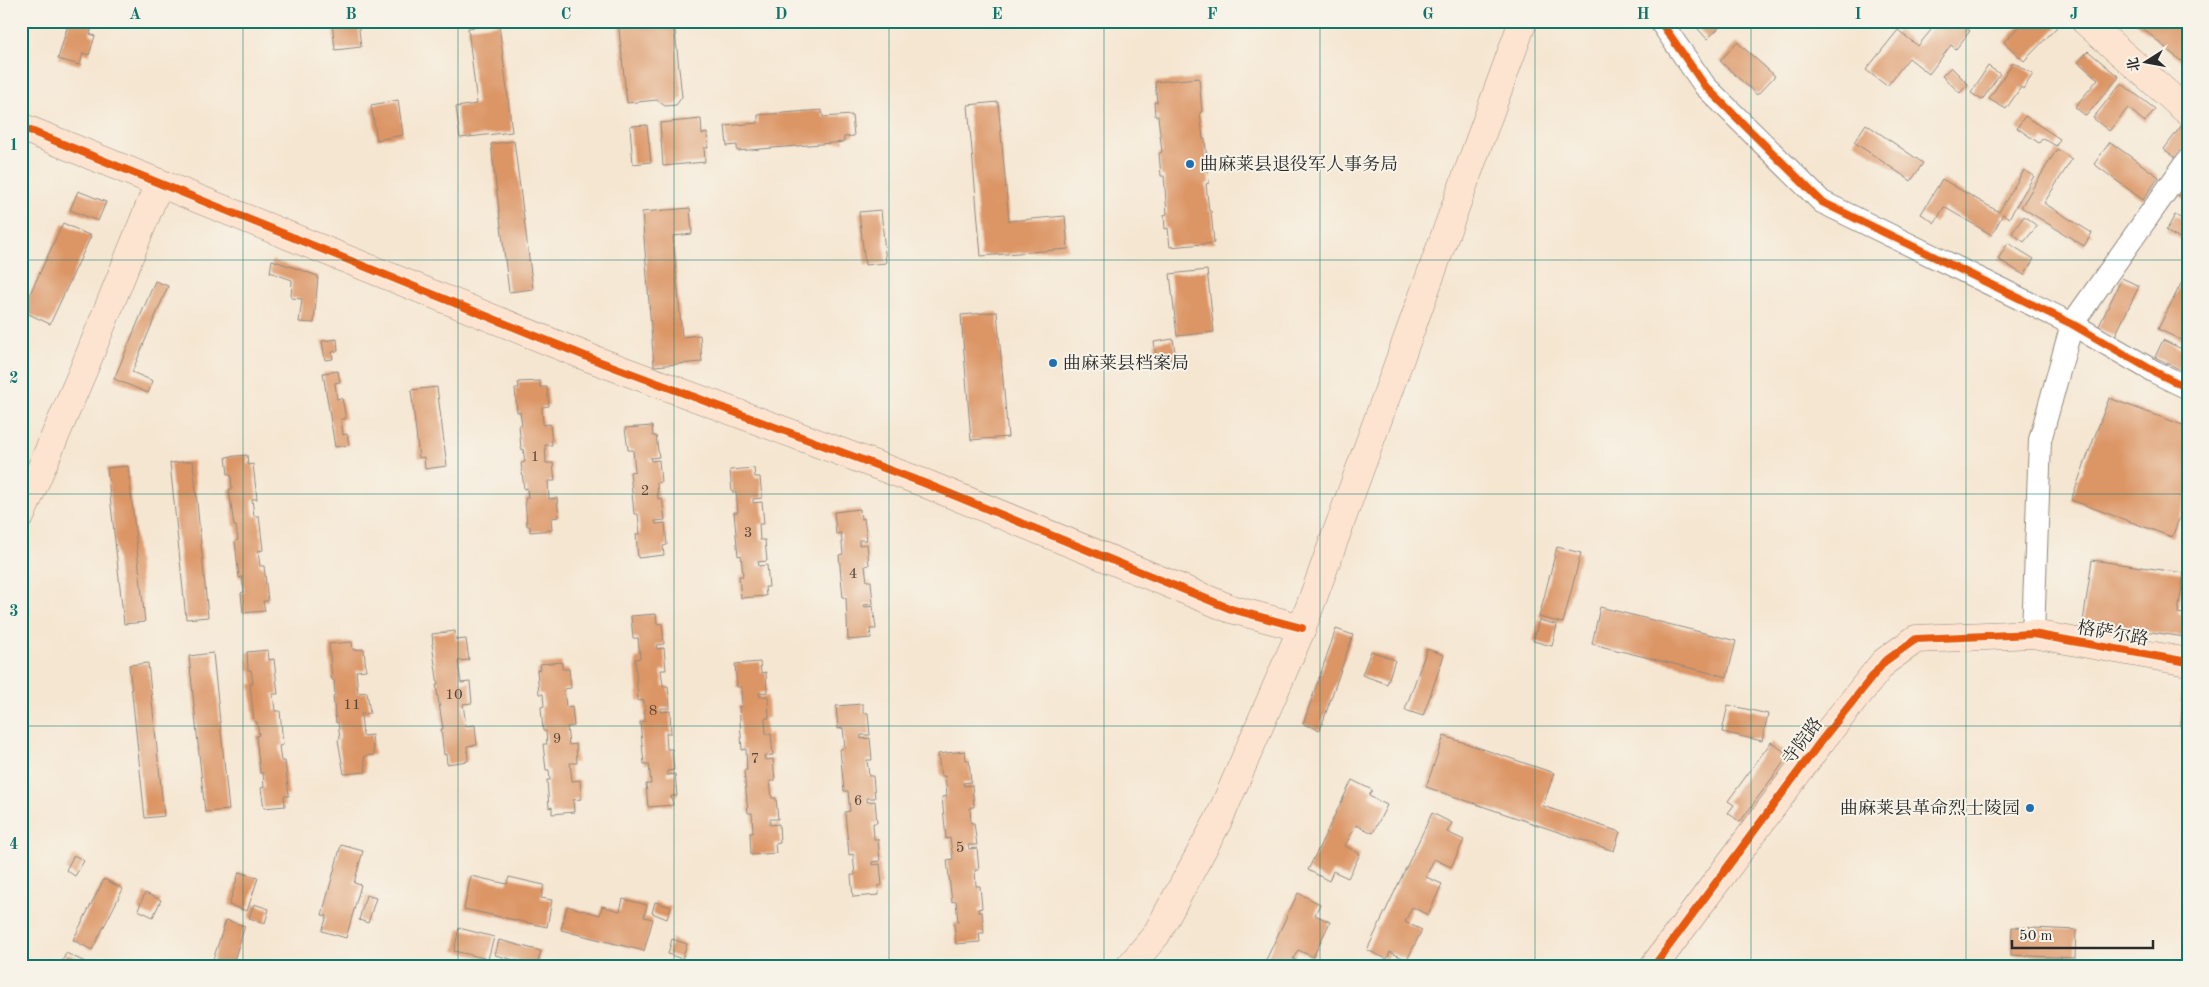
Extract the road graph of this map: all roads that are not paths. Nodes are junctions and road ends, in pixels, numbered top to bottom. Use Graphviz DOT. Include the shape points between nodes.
graph roads {
  1 [pos="1523,21"];
  2 [pos="1660,21"];
  3 [pos="2085,21"];
  4 [pos="2188,112"];
  5 [pos="21,127"];
  6 [pos="2188,160"];
  7 [pos="159,183"];
  8 [pos="2072,324"];
  9 [pos="2188,388"];
  10 [pos="21,515"];
  11 [pos="1302,628"];
  12 [pos="2033,634"];
  13 [pos="2188,662"];
  14 [pos="1130,966"];
  15 [pos="1654,966"];
  1 -- 11 [label="street"];
  2 -- 8 [label="street" via="1705,86 1822,202"];
  3 -- 4 [label="street"];
  5 -- 7 [label="street"];
  6 -- 8 [label="street"];
  7 -- 10 [label="street"];
  7 -- 11 [label="street" via="590,358 924,483 1231,610"];
  8 -- 9 [label="street"];
  8 -- 12 [label="street" via="2040,440"];
  11 -- 14 [label="street" via="1219,819 1156,935"];
  12 -- 13 [label="street, 格萨尔路"];
  12 -- 15 [label="street, 寺院路" via="1916,639 1884,662 1821,741"];
}
